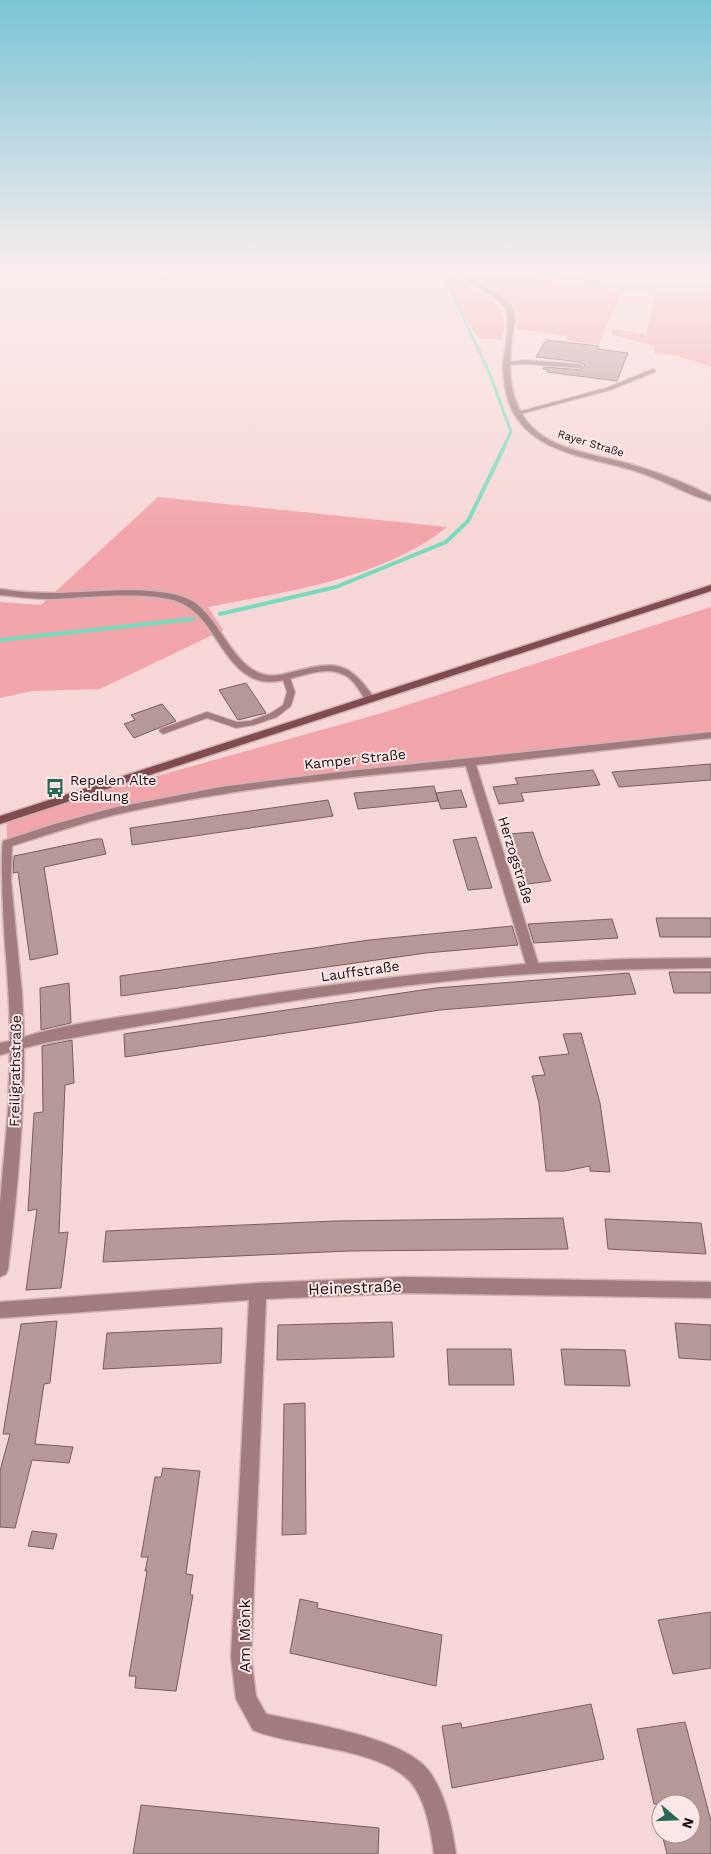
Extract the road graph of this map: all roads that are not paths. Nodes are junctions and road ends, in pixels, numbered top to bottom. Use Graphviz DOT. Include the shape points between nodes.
graph roads {
  1 [pos="506,361"];
  2 [pos="506,364"];
  3 [pos="580,366"];
  4 [pos="653,371"];
  5 [pos="517,413"];
  6 [pos="711,499"];
  7 [pos="711,588"];
  8 [pos="0,592"];
  9 [pos="286,677"];
  10 [pos="370,699"];
  11 [pos="163,731"];
  12 [pos="711,735"];
  13 [pos="470,763"];
  14 [pos="0,820"];
  15 [pos="7,844"];
  16 [pos="711,963"];
  17 [pos="533,967"];
  18 [pos="18,1045"];
  19 [pos="0,1048"];
  20 [pos="0,1269"];
  21 [pos="711,1290"];
  22 [pos="258,1291"];
  23 [pos="0,1310"];
  24 [pos="445,1854"];
  1 -- 2 [label="street, Rayer Straße"];
  2 -- 3 [label="lane"];
  2 -- 5 [label="street, Rayer Straße" via="509,395"];
  4 -- 5 [label="lane" via="608,389"];
  5 -- 6 [label="street, Rayer Straße" via="540,438 555,445 651,474"];
  7 -- 10 [label="main road"];
  8 -- 9 [label="street" via="35,595 124,593 172,597 188,603 202,614 246,670 259,677"];
  9 -- 10 [label="street" via="324,668 338,669 352,676"];
  9 -- 11 [label="lane" via="291,692 287,706 274,715 236,725 207,715"];
  10 -- 14 [label="main road"];
  12 -- 13 [label="street, Kamper Straße"];
  13 -- 15 [label="street, Kamper Straße" via="275,781 174,797"];
  13 -- 17 [label="street, Herzogstraße"];
  15 -- 18 [label="street, Freiligrathstraße" via="1,860 13,958"];
  16 -- 17 [label="street, Lauffstraße"];
  17 -- 18 [label="street, Lauffstraße" via="428,977 221,1007 40,1037"];
  18 -- 19 [label="street, Lauffstraße"];
  18 -- 20 [label="street, Freiligrathstraße" via="14,1132"];
  21 -- 22 [label="street, Heinestraße" via="404,1285"];
  22 -- 23 [label="street, Heinestraße"];
  22 -- 24 [label="street, Am Mönk" via="241,1657 246,1699 260,1723 387,1754 416,1772 430,1792"];
}
